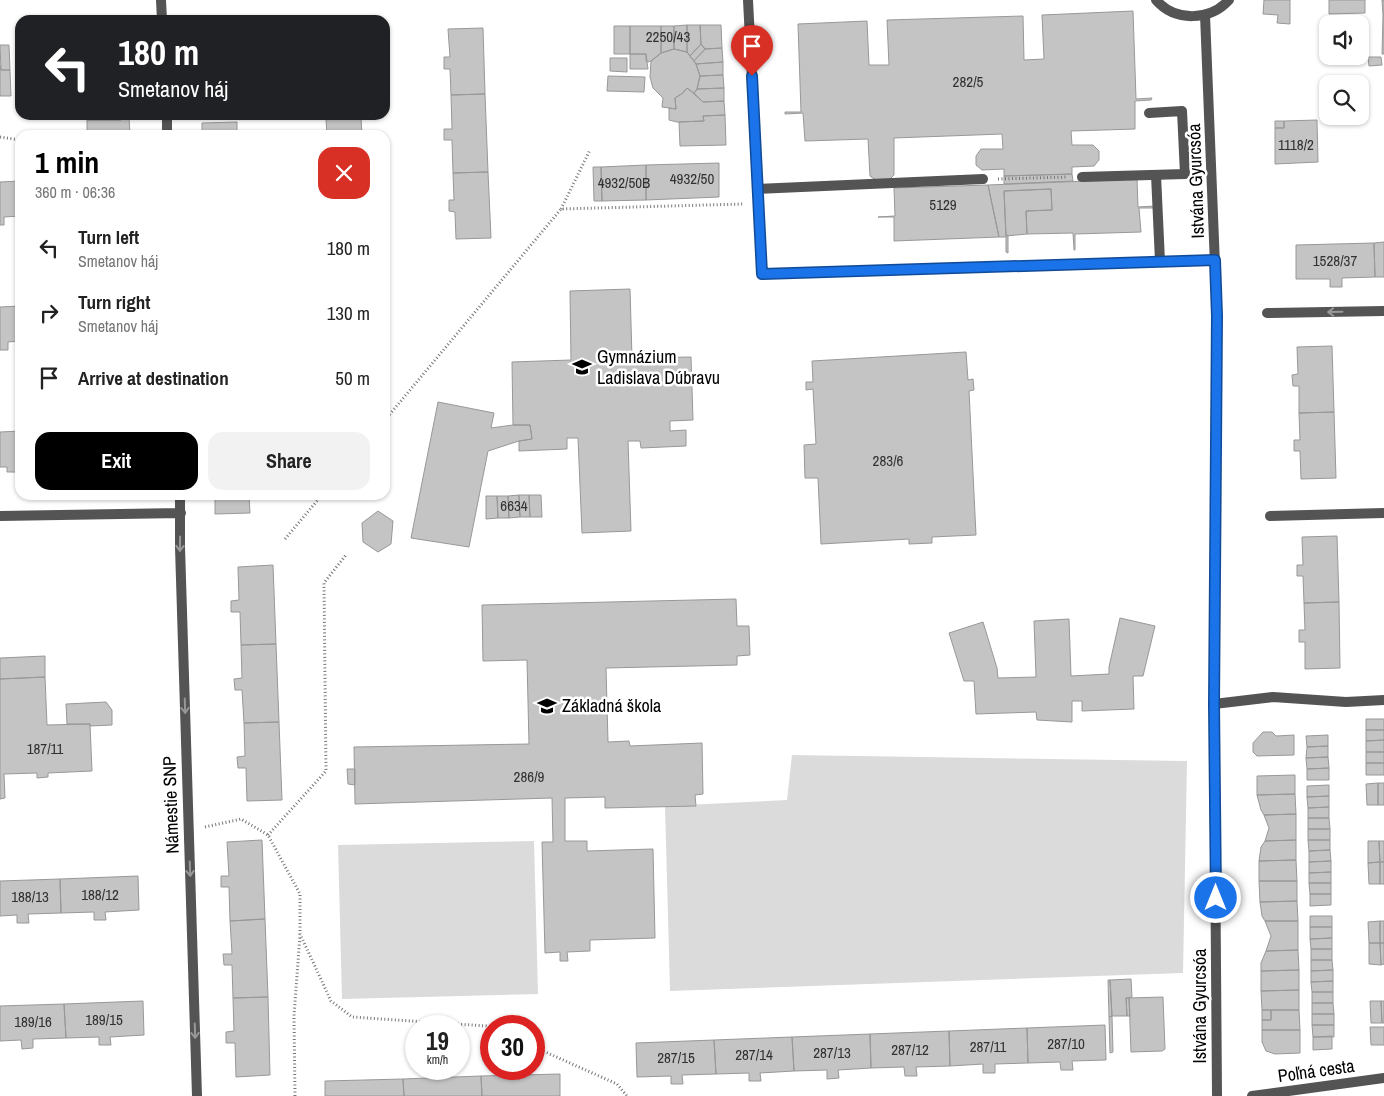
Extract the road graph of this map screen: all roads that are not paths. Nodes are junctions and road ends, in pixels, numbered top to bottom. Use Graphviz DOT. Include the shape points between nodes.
graph roads {
  1 [pos="161,0"];
  2 [pos="748,0"];
  3 [pos="1156,0"];
  4 [pos="1229,0"];
  5 [pos="162,15"];
  6 [pos="1205,15"];
  7 [pos="1149,114"];
  8 [pos="1156,176"];
  9 [pos="1082,177"];
  10 [pos="983,179"];
  11 [pos="758,189"];
  12 [pos="1215,260"];
  13 [pos="1160,261"];
  14 [pos="1384,311"];
  15 [pos="1267,313"];
  16 [pos="180,500"];
  17 [pos="181,512"];
  18 [pos="1384,513"];
  19 [pos="0,516"];
  20 [pos="1270,516"];
  21 [pos="1384,700"];
  22 [pos="1214,704"];
  23 [pos="1384,1078"];
  24 [pos="197,1096"];
  25 [pos="1217,1096"];
  26 [pos="1252,1096"];
  1 -- 5 [label="street"];
  2 -- 11 [label="street"];
  3 -- 6 [label="street" via="1180,15"];
  4 -- 6 [label="street"];
  6 -- 12 [label="street, Istvána Gyurcsóa"];
  7 -- 8 [label="street" via="1182,111 1185,174"];
  8 -- 9 [label="street"];
  8 -- 13 [label="street"];
  10 -- 11 [label="street"];
  11 -- 13 [label="street" via="762,274"];
  12 -- 13 [label="street"];
  12 -- 22 [label="street, Istvána Gyurcsóa"];
  14 -- 15 [label="street, one-way"];
  16 -- 17 [label="street, Námestie SNP"];
  17 -- 19 [label="street"];
  17 -- 24 [label="street, Námestie SNP, one-way"];
  18 -- 20 [label="street"];
  21 -- 22 [label="street" via="1346,702 1273,697"];
  22 -- 25 [label="street, Istvána Gyurcsóa"];
  23 -- 26 [label="street, Poľná cesta"];
}
